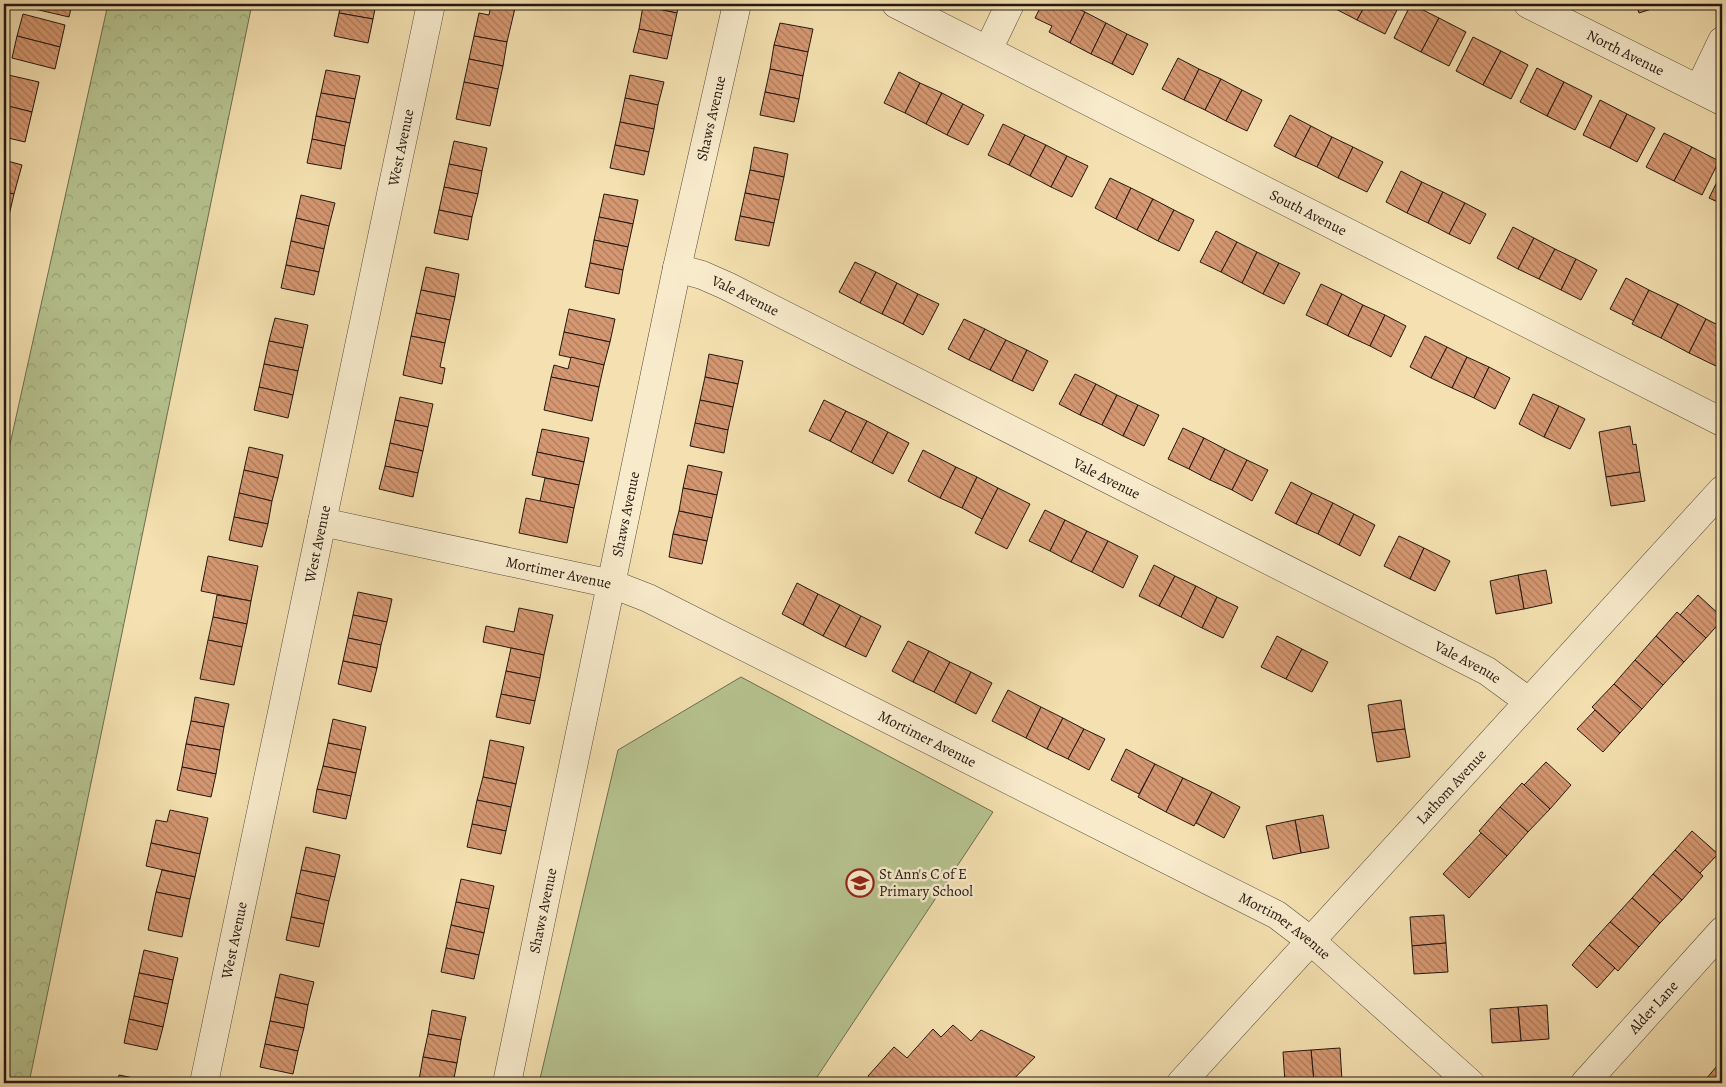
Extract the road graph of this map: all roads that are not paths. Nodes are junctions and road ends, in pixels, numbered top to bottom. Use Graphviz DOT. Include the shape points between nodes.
graph roads {
  1 [pos="431,4"];
  2 [pos="736,4"];
  3 [pos="896,4"];
  4 [pos="1010,4"];
  5 [pos="1528,4"];
  6 [pos="1722,42"];
  7 [pos="988,50"];
  8 [pos="1710,95"];
  9 [pos="677,268"];
  10 [pos="1722,422"];
  11 [pos="1722,490"];
  12 [pos="322,522"];
  13 [pos="612,584"];
  14 [pos="1528,701"];
  15 [pos="1722,931"];
  16 [pos="1310,940"];
  17 [pos="204,1083"];
  18 [pos="506,1083"];
  19 [pos="1181,1083"];
  20 [pos="1470,1083"];
  21 [pos="1585,1083"];
  1 -- 12 [label="street, West Avenue"];
  2 -- 9 [label="street, Shaws Avenue"];
  3 -- 7 [label="street, South Avenue"];
  4 -- 7 [label="street"];
  5 -- 8 [label="street, North Avenue"];
  6 -- 8 [label="street"];
  7 -- 10 [label="street, South Avenue"];
  9 -- 13 [label="street, Shaws Avenue"];
  9 -- 14 [label="street, Vale Avenue" via="736,290 1434,644 1496,677"];
  11 -- 14 [label="street, Lathom Avenue"];
  12 -- 13 [label="street, Mortimer Avenue"];
  12 -- 17 [label="street, West Avenue"];
  13 -- 16 [label="street, Mortimer Avenue" via="657,602 1267,910"];
  13 -- 18 [label="street, Shaws Avenue"];
  14 -- 16 [label="street, Lathom Avenue"];
  15 -- 21 [label="street, Alder Lane"];
  16 -- 19 [label="street, Lathom Avenue"];
  16 -- 20 [label="street, Mortimer Avenue"];
}
